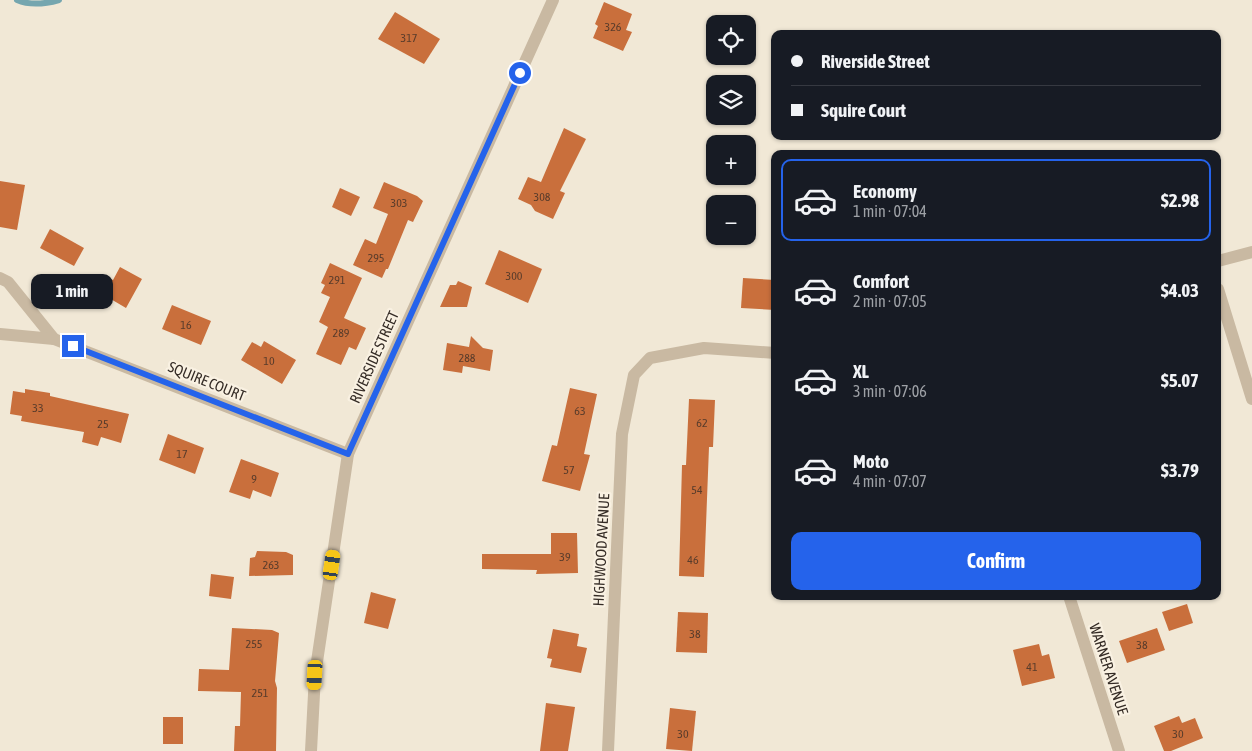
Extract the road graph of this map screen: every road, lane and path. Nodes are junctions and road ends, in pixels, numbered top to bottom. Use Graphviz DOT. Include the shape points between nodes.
graph roads {
  1 [pos="553,0"];
  2 [pos="1252,252"];
  3 [pos="1221,259"];
  4 [pos="0,278"];
  5 [pos="1221,299"];
  6 [pos="0,334"];
  7 [pos="54,339"];
  8 [pos="771,353"];
  9 [pos="1252,399"];
  10 [pos="348,454"];
  11 [pos="1070,600"];
  12 [pos="311,751"];
  13 [pos="608,751"];
  14 [pos="1119,751"];
  1 -- 10 [label="street, RIVERSIDE STREET"];
  2 -- 3 [label="street"];
  4 -- 7 [label="street, SQUIRE COURT" via="8,282"];
  5 -- 9 [label="street"];
  6 -- 7 [label="street, SQUIRE COURT"];
  7 -- 10 [label="street, SQUIRE COURT"];
  8 -- 13 [label="street, HIGHWOOD AVENUE" via="704,348 650,358 634,375 622,434"];
  10 -- 12 [label="street, RIVERSIDE STREET" via="315,675"];
  11 -- 14 [label="street, WARNER AVENUE"];
}
